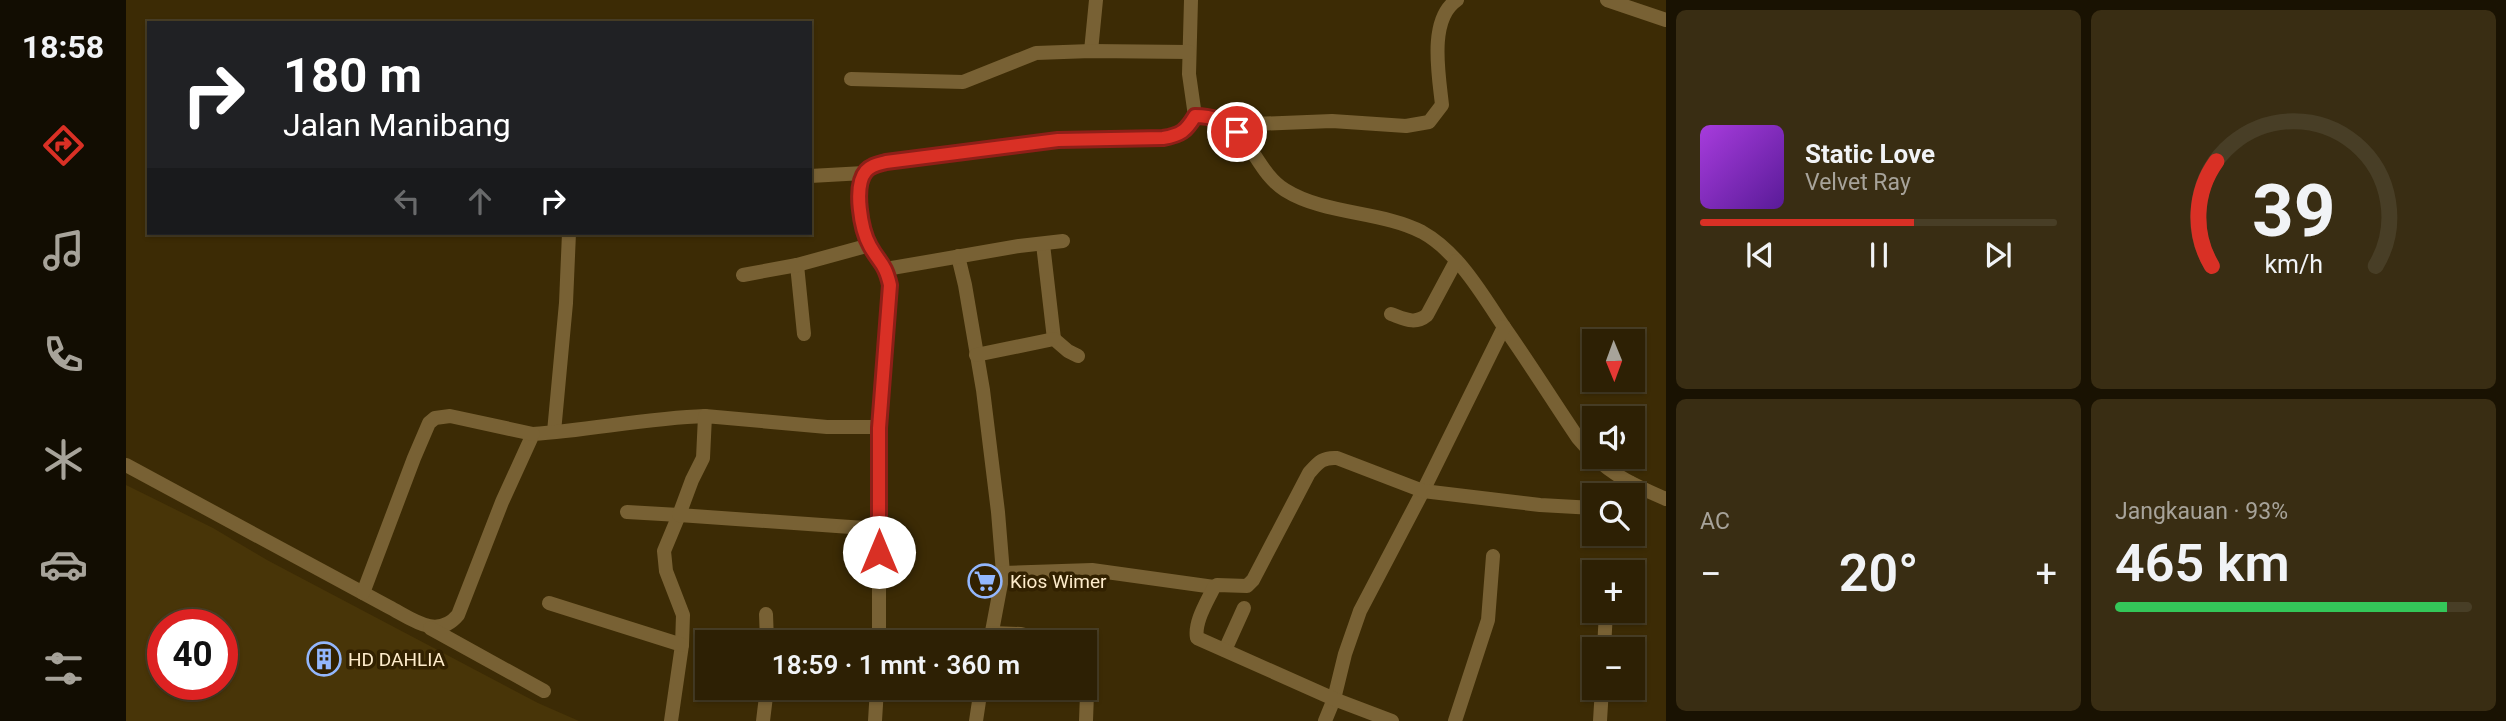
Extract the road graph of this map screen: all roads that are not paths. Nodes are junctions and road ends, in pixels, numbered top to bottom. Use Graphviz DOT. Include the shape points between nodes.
graph roads {
  1 [pos="1096,0"];
  2 [pos="1191,0"];
  3 [pos="1457,0"];
  4 [pos="1608,0"];
  5 [pos="1666,20"];
  6 [pos="1091,51"];
  7 [pos="1189,52"];
  8 [pos="850,79"];
  9 [pos="1195,116"];
  10 [pos="1230,125"];
  11 [pos="864,173"];
  12 [pos="812,177"];
  13 [pos="569,235"];
  14 [pos="1063,241"];
  15 [pos="1043,244"];
  16 [pos="870,246"];
  17 [pos="958,256"];
  18 [pos="1456,261"];
  19 [pos="797,265"];
  20 [pos="886,268"];
  21 [pos="743,275"];
  22 [pos="1391,314"];
  23 [pos="1504,327"];
  24 [pos="804,334"];
  25 [pos="1054,338"];
  26 [pos="976,355"];
  27 [pos="1078,356"];
  28 [pos="705,416"];
  29 [pos="879,428"];
  30 [pos="554,432"];
  31 [pos="533,433"];
  32 [pos="1582,443"];
  33 [pos="126,465"];
  34 [pos="1612,469"];
  35 [pos="1631,483"];
  36 [pos="1645,489"];
  37 [pos="1423,491"];
  38 [pos="1666,499"];
  39 [pos="1582,507"];
  40 [pos="627,512"];
  41 [pos="679,515"];
  42 [pos="879,530"];
  43 [pos="1493,556"];
  44 [pos="1003,573"];
  45 [pos="1214,587"];
  46 [pos="363,593"];
  47 [pos="549,603"];
  48 [pos="1244,608"];
  49 [pos="766,614"];
  50 [pos="430,628"];
  51 [pos="766,630"];
  52 [pos="878,630"];
  53 [pos="992,630"];
  54 [pos="682,645"];
  55 [pos="1225,650"];
  56 [pos="544,691"];
  57 [pos="1334,699"];
  58 [pos="766,700"];
  59 [pos="876,700"];
  60 [pos="979,700"];
  61 [pos="1087,700"];
  62 [pos="1601,700"];
  63 [pos="671,721"];
  64 [pos="764,721"];
  65 [pos="875,721"];
  66 [pos="976,721"];
  67 [pos="1086,721"];
  68 [pos="1325,721"];
  69 [pos="1392,721"];
  70 [pos="1455,721"];
  71 [pos="1600,721"];
  1 -- 6 [label="street"];
  2 -- 7 [label="street"];
  3 -- 10 [label="street" via="1444,12 1438,54 1443,105 1429,122 1406,126 1308,121"];
  4 -- 5 [label="street"];
  6 -- 7 [label="street"];
  6 -- 8 [label="street" via="1030,54 963,82"];
  7 -- 9 [label="street"];
  9 -- 10 [label="street"];
  9 -- 11 [label="street" via="1186,130 1163,138 1058,140 886,162"];
  10 -- 18 [label="street" via="1283,189 1304,200 1422,232"];
  11 -- 12 [label="street"];
  11 -- 16 [label="street" via="860,206"];
  13 -- 30 [label="street"];
  14 -- 15 [label="street"];
  15 -- 17 [label="street"];
  15 -- 25 [label="street"];
  16 -- 19 [label="street"];
  16 -- 20 [label="street"];
  17 -- 20 [label="street"];
  17 -- 26 [label="street"];
  18 -- 22 [label="street" via="1421,320 1413,322"];
  18 -- 23 [label="street"];
  19 -- 21 [label="street"];
  19 -- 24 [label="street"];
  20 -- 29 [label="street" via="890,285"];
  23 -- 32 [label="street"];
  23 -- 37 [label="street"];
  25 -- 26 [label="street"];
  25 -- 27 [label="street"];
  26 -- 44 [label="street"];
  28 -- 29 [label="street"];
  28 -- 30 [label="street"];
  28 -- 41 [label="street" via="704,458"];
  29 -- 42 [label="street"];
  30 -- 31 [label="street"];
  31 -- 46 [label="street" via="450,416 429,423"];
  31 -- 50 [label="street" via="458,615 445,626"];
  33 -- 46 [label="street"];
  34 -- 35 [label="street"];
  36 -- 38 [label="street"];
  37 -- 39 [label="street"];
  37 -- 45 [label="street" via="1327,457 1309,473 1253,580 1247,586"];
  37 -- 57 [label="street" via="1360,611"];
  40 -- 41 [label="street"];
  41 -- 42 [label="street"];
  41 -- 54 [label="street" via="664,562 683,615"];
  42 -- 52 [label="street"];
  43 -- 70 [label="street" via="1488,620"];
  44 -- 45 [label="street" via="1092,570"];
  44 -- 53 [label="street"];
  45 -- 55 [label="street" via="1196,634"];
  46 -- 50 [label="street"];
  47 -- 54 [label="street"];
  48 -- 55 [label="street"];
  49 -- 51 [label="street"];
  50 -- 56 [label="street"];
  54 -- 63 [label="street"];
  55 -- 57 [label="street"];
  57 -- 68 [label="street"];
  57 -- 69 [label="street"];
  58 -- 64 [label="street"];
  59 -- 65 [label="street"];
  60 -- 66 [label="street"];
  61 -- 67 [label="street"];
  62 -- 71 [label="street"];
}
